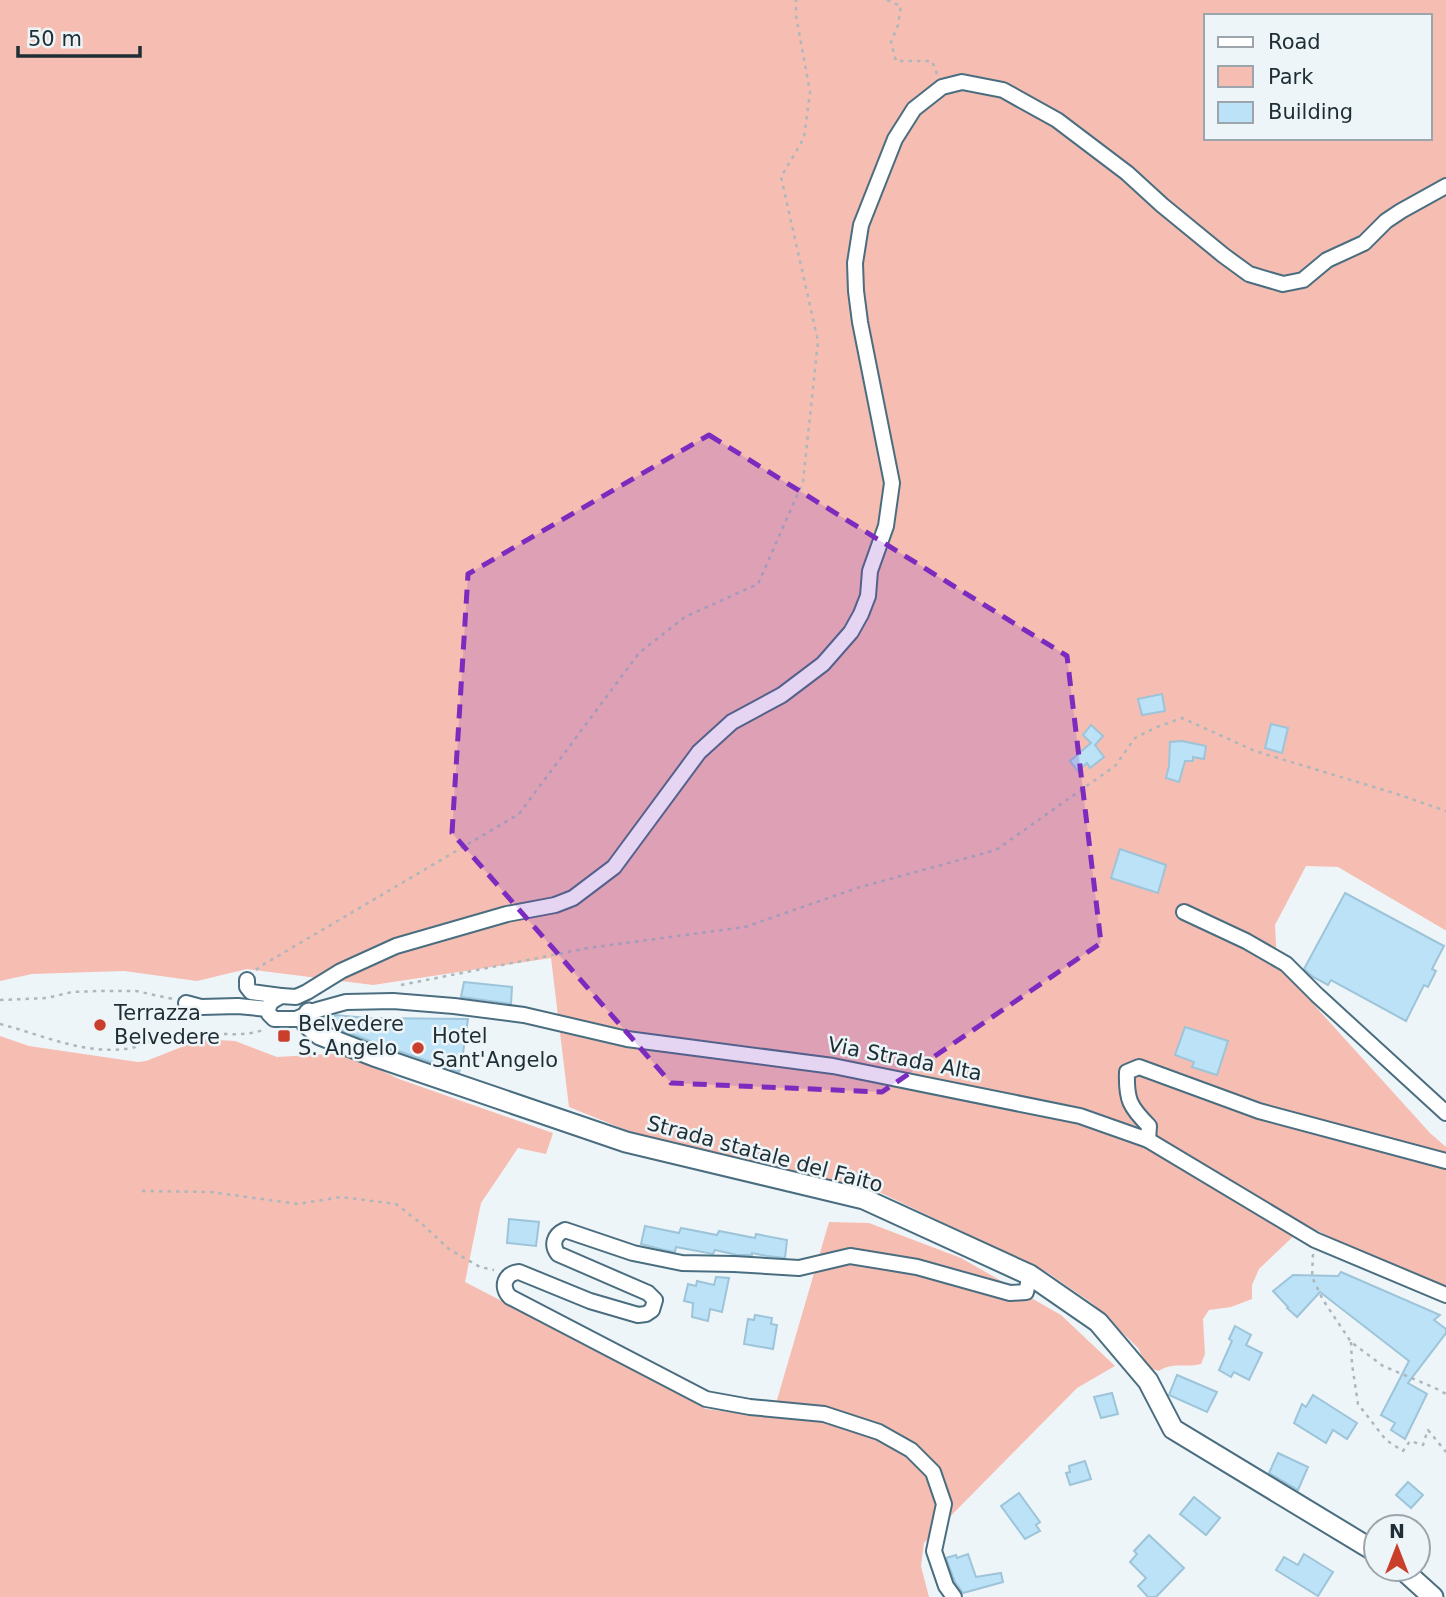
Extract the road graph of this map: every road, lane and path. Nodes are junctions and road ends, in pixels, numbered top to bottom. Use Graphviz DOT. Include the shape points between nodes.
graph roads {
  1 [pos="796,0"];
  2 [pos="887,0"];
  3 [pos="942,87"];
  4 [pos="1446,186"];
  5 [pos="1446,811"];
  6 [pos="1184,912"];
  7 [pos="247,980"];
  8 [pos="401,985"];
  9 [pos="281,996"];
  10 [pos="0,1000"];
  11 [pos="186,1003"];
  12 [pos="313,1011"];
  13 [pos="273,1014"];
  14 [pos="0,1024"];
  15 [pos="1446,1113"];
  16 [pos="1148,1140"];
  17 [pos="1446,1161"];
  18 [pos="142,1191"];
  19 [pos="1315,1240"];
  20 [pos="510,1274"];
  21 [pos="1030,1275"];
  22 [pos="1446,1296"];
  23 [pos="1351,1342"];
  24 [pos="1446,1394"];
  25 [pos="1446,1452"];
  26 [pos="1362,1544"];
  27 [pos="1418,1583"];
  28 [pos="954,1597"];
  29 [pos="1433,1597"];
  1 -- 7 [label="path" via="810,92 804,138 781,177 817,341 803,482 758,584 685,617 639,653 519,814 261,966"];
  2 -- 3 [label="path" via="901,6 891,41 896,61 932,61"];
  3 -- 4 [label="street" via="962,82 1003,90 1057,120 1240,268 1283,284 1303,280 1327,260 1364,243 1401,211"];
  3 -- 9 [label="street" via="914,109 895,139 861,225 855,263 860,322 892,483 868,596 851,632 823,664 782,695 732,722 699,752 614,867 573,898 396,946 296,997"];
  5 -- 8 [label="path" via="1255,751 1182,718 1135,738 1115,766 996,850 857,888 745,927 588,948"];
  6 -- 15 [label="street" via="1286,964"];
  7 -- 9 [label="street" via="251,992"];
  9 -- 13 [label="street" via="271,1002"];
  10 -- 11 [label="path" via="136,991"];
  11 -- 13 [label="street, Via Strada Alta" via="238,1006"];
  12 -- 13 [label="street, Via Strada Alta" via="296,1019"];
  12 -- 16 [label="street, Via Strada Alta" via="346,1002 393,1001 524,1015 627,1039 833,1066 1080,1115"];
  12 -- 21 [label="street, Strada statale del Faito" via="307,1024 320,1035 374,1056 626,1142 864,1199"];
  13 -- 14 [label="path" via="262,1031 174,1035 132,1048 107,1049 62,1043"];
  16 -- 17 [label="street" via="1149,1126 1135,1112 1126,1091 1127,1072 1139,1067 1259,1111"];
  16 -- 19 [label="street, Via Strada Alta"];
  18 -- 20 [label="path" via="211,1192 298,1205 341,1197 396,1205 449,1249 480,1267"];
  19 -- 22 [label="street, Via Strada Alta"];
  19 -- 23 [label="path" via="1312,1277"];
  20 -- 21 [label="street" via="519,1272 638,1315 652,1310 655,1300 648,1293 558,1254 555,1238 565,1230 633,1253 682,1263 799,1268 850,1256 1010,1293 1026,1292"];
  20 -- 28 [label="street" via="504,1285 510,1297 706,1399 824,1414 878,1432 911,1450 933,1472 944,1504 934,1551"];
  21 -- 26 [label="street, Strada statale del Faito" via="1098,1322 1148,1381 1173,1429"];
  23 -- 24 [label="path" via="1383,1366"];
  23 -- 25 [label="path" via="1358,1404 1386,1440 1403,1451 1410,1441 1423,1444 1428,1429"];
  27 -- 29 [label="street"];
}
